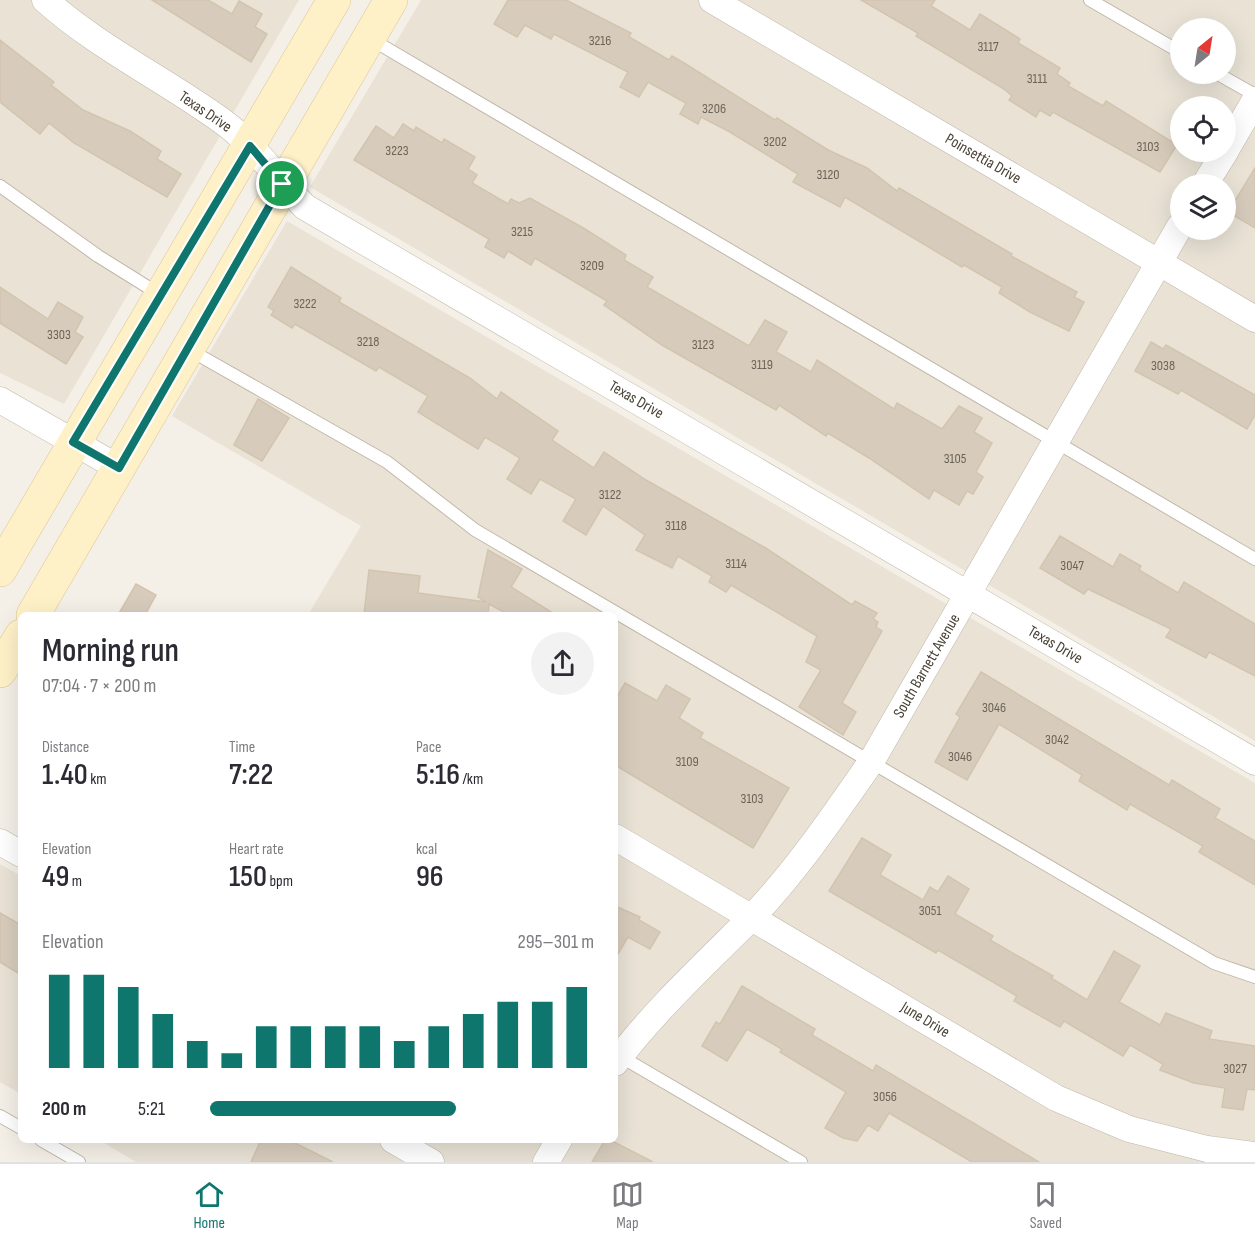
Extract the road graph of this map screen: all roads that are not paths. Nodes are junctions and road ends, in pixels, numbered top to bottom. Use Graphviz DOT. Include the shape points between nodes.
graph roads {
  1 [pos="45,0"];
  2 [pos="334,0"];
  3 [pos="391,0"];
  4 [pos="712,0"];
  5 [pos="1090,0"];
  6 [pos="368,38"];
  7 [pos="1170,46"];
  8 [pos="1236,84"];
  9 [pos="1255,95"];
  10 [pos="1255,100"];
  11 [pos="1236,132"];
  12 [pos="250,146"];
  13 [pos="282,184"];
  14 [pos="0,186"];
  15 [pos="1172,240"];
  16 [pos="1159,262"];
  17 [pos="159,294"];
  18 [pos="1255,318"];
  19 [pos="187,349"];
  20 [pos="0,400"];
  21 [pos="1056,441"];
  22 [pos="73,442"];
  23 [pos="119,468"];
  24 [pos="1255,559"];
  25 [pos="0,570"];
  26 [pos="969,594"];
  27 [pos="35,612"];
  28 [pos="615,612"];
  29 [pos="618,614"];
  30 [pos="18,641"];
  31 [pos="0,672"];
  32 [pos="871,762"];
  33 [pos="1255,762"];
  34 [pos="618,839"];
  35 [pos="0,842"];
  36 [pos="18,852"];
  37 [pos="752,916"];
  38 [pos="1255,977"];
  39 [pos="618,1056"];
  40 [pos="618,1058"];
  41 [pos="0,1116"];
  42 [pos="18,1126"];
  43 [pos="46,1143"];
  44 [pos="398,1143"];
  45 [pos="557,1143"];
  46 [pos="1255,1155"];
  47 [pos="79,1162"];
  48 [pos="431,1162"];
  49 [pos="546,1162"];
  50 [pos="801,1162"];
  1 -- 12 [label="street, Texas Drive" via="119,57 224,122"];
  2 -- 12 [label="main road"];
  3 -- 6 [label="main road"];
  4 -- 16 [label="street, Poinsettia Drive"];
  5 -- 7 [label="lane"];
  6 -- 13 [label="main road"];
  6 -- 21 [label="lane"];
  8 -- 9 [label="lane"];
  10 -- 11 [label="street"];
  12 -- 13 [label="street, Texas Drive"];
  12 -- 17 [label="main road"];
  13 -- 19 [label="main road"];
  13 -- 26 [label="street, Texas Drive" via="305,207"];
  14 -- 17 [label="lane"];
  15 -- 16 [label="street, South Barnett Avenue"];
  16 -- 18 [label="street, Poinsettia Drive"];
  16 -- 21 [label="street, South Barnett Avenue"];
  17 -- 22 [label="main road"];
  19 -- 23 [label="main road"];
  19 -- 28 [label="lane" via="387,462 475,530"];
  20 -- 22 [label="street"];
  21 -- 24 [label="lane"];
  21 -- 26 [label="street, South Barnett Avenue"];
  22 -- 23 [label="street"];
  22 -- 25 [label="main road"];
  23 -- 27 [label="main road"];
  26 -- 32 [label="street, South Barnett Avenue"];
  26 -- 33 [label="street, Texas Drive"];
  29 -- 32 [label="lane"];
  30 -- 31 [label="main road"];
  32 -- 37 [label="street, South Barnett Avenue" via="823,831"];
  32 -- 38 [label="lane" via="1214,963"];
  34 -- 37 [label="street, June Drive"];
  35 -- 36 [label="street"];
  37 -- 39 [label="street, South Barnett Avenue"];
  37 -- 46 [label="street, June Drive" via="1056,1098 1129,1130 1207,1149"];
  40 -- 50 [label="lane"];
  41 -- 42 [label="lane"];
  43 -- 47 [label="lane"];
  44 -- 48 [label="street"];
  45 -- 49 [label="street"];
}
